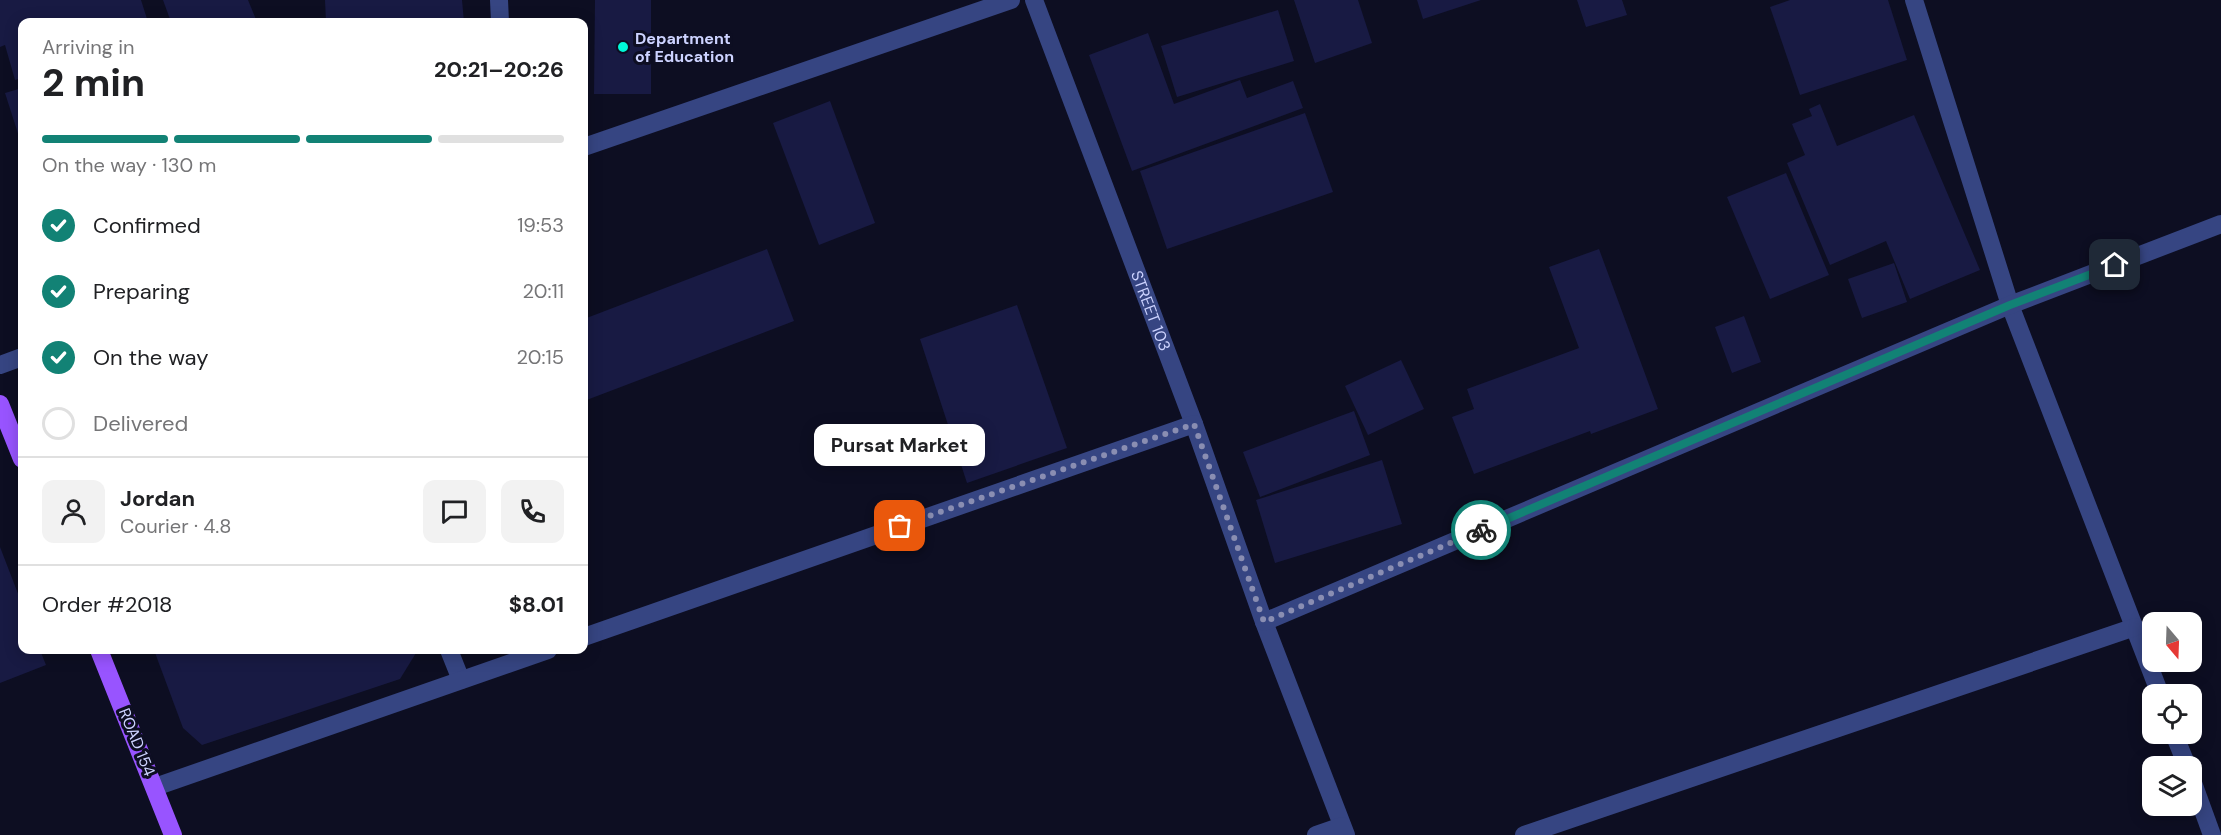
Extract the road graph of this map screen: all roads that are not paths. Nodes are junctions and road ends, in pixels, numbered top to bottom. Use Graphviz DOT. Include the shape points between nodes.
graph roads {
  1 [pos="499,0"];
  2 [pos="1011,0"];
  3 [pos="1034,0"];
  4 [pos="1914,0"];
  5 [pos="500,18"];
  6 [pos="588,146"];
  7 [pos="2221,224"];
  8 [pos="2010,305"];
  9 [pos="18,358"];
  10 [pos="0,365"];
  11 [pos="0,404"];
  12 [pos="1194,424"];
  13 [pos="18,449"];
  14 [pos="1264,622"];
  15 [pos="2135,627"];
  16 [pos="588,636"];
  17 [pos="101,654"];
  18 [pos="451,654"];
  19 [pos="536,654"];
  20 [pos="461,680"];
  21 [pos="2156,684"];
  22 [pos="155,787"];
  23 [pos="2202,808"];
  24 [pos="1344,830"];
  25 [pos="173,835"];
  26 [pos="1316,835"];
  27 [pos="1524,835"];
  28 [pos="2212,835"];
  1 -- 5 [label="street"];
  2 -- 6 [label="street"];
  3 -- 12 [label="street, STREET 103"];
  4 -- 8 [label="street"];
  7 -- 8 [label="street"];
  8 -- 14 [label="street"];
  8 -- 15 [label="street"];
  9 -- 10 [label="street"];
  11 -- 13 [label="main road"];
  12 -- 14 [label="street, STREET 103"];
  12 -- 16 [label="street"];
  14 -- 24 [label="street, STREET 103"];
  15 -- 21 [label="street"];
  15 -- 27 [label="street"];
  17 -- 22 [label="main road, ROAD 154"];
  18 -- 20 [label="street"];
  19 -- 20 [label="street"];
  20 -- 22 [label="street"];
  22 -- 25 [label="main road, ROAD 154"];
  23 -- 28 [label="street"];
  24 -- 26 [label="street"];
}
